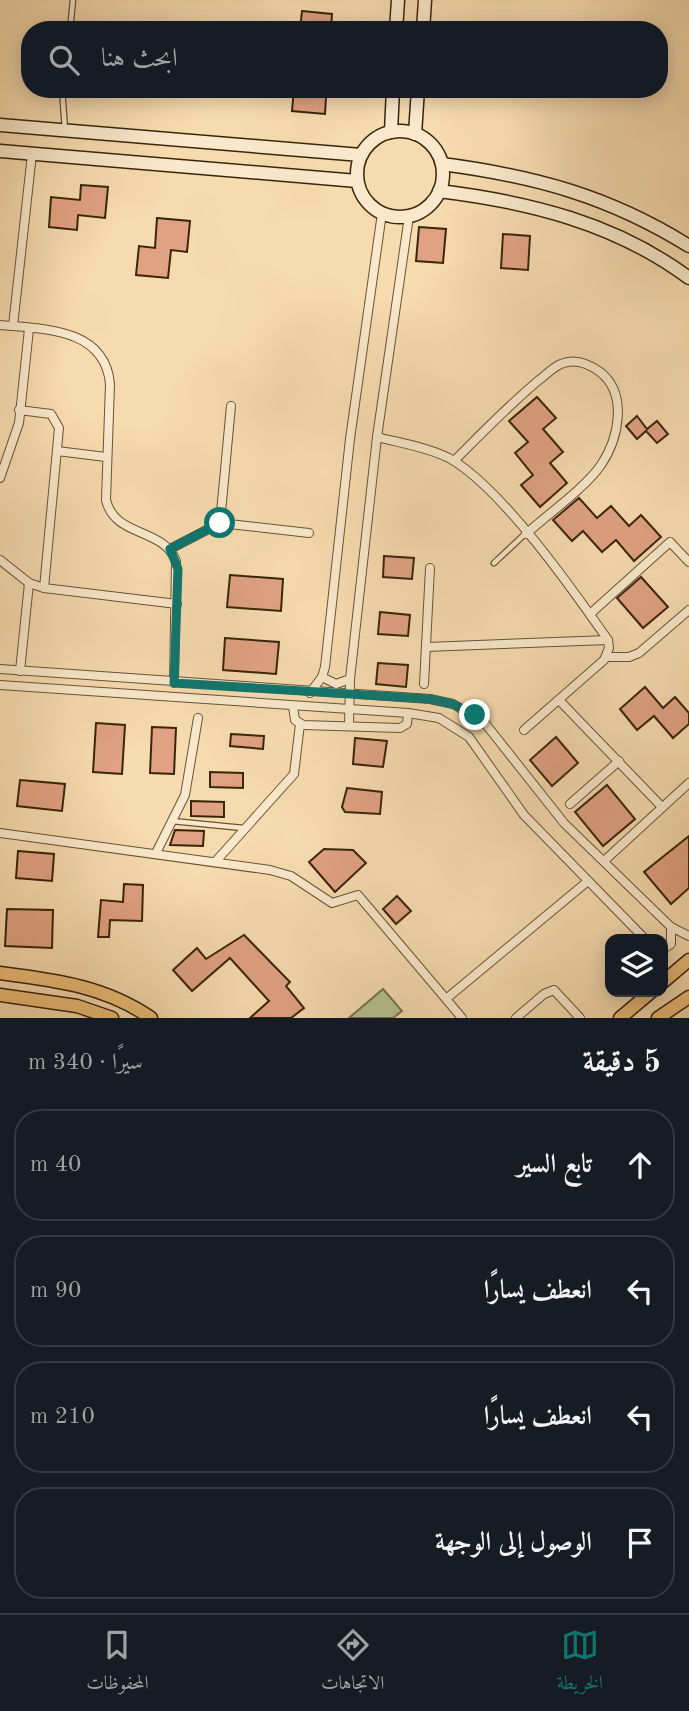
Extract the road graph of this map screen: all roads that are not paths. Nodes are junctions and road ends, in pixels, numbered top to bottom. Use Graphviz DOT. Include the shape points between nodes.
graph roads {
  1 [pos="73,0"];
  2 [pos="398,0"];
  3 [pos="425,0"];
  4 [pos="71,21"];
  5 [pos="397,21"];
  6 [pos="424,21"];
  7 [pos="63,98"];
  8 [pos="393,98"];
  9 [pos="417,98"];
  10 [pos="0,125"];
  11 [pos="65,130"];
  12 [pos="391,132"];
  13 [pos="415,134"];
  14 [pos="0,151"];
  15 [pos="32,154"];
  16 [pos="361,155"];
  17 [pos="442,164"];
  18 [pos="357,181"];
  19 [pos="439,191"];
  20 [pos="382,214"];
  21 [pos="409,216"];
  22 [pos="689,246"];
  23 [pos="689,278"];
  24 [pos="0,325"];
  25 [pos="13,326"];
  26 [pos="29,329"];
  27 [pos="232,406"];
  28 [pos="19,410"];
  29 [pos="377,437"];
  30 [pos="57,451"];
  31 [pos="106,457"];
  32 [pos="454,461"];
  33 [pos="0,478"];
  34 [pos="220,523"];
  35 [pos="309,533"];
  36 [pos="526,534"];
  37 [pos="170,549"];
  38 [pos="0,561"];
  39 [pos="689,562"];
  40 [pos="494,563"];
  41 [pos="430,568"];
  42 [pos="29,583"];
  43 [pos="44,588"];
  44 [pos="177,604"];
  45 [pos="689,610"];
  46 [pos="590,614"];
  47 [pos="608,640"];
  48 [pos="426,647"];
  49 [pos="606,657"];
  50 [pos="0,669"];
  51 [pos="20,671"];
  52 [pos="322,677"];
  53 [pos="350,680"];
  54 [pos="174,683"];
  55 [pos="193,684"];
  56 [pos="424,684"];
  57 [pos="0,685"];
  58 [pos="13,686"];
  59 [pos="310,692"];
  60 [pos="0,693"];
  61 [pos="350,694"];
  62 [pos="193,699"];
  63 [pos="559,700"];
  64 [pos="293,706"];
  65 [pos="349,709"];
  66 [pos="408,713"];
  67 [pos="198,718"];
  68 [pos="300,724"];
  69 [pos="349,726"];
  70 [pos="524,730"];
  71 [pos="619,761"];
  72 [pos="689,783"];
  73 [pos="570,804"];
  74 [pos="661,806"];
  75 [pos="172,821"];
  76 [pos="244,828"];
  77 [pos="0,833"];
  78 [pos="156,853"];
  79 [pos="216,861"];
  80 [pos="604,861"];
  81 [pos="588,881"];
  82 [pos="671,927"];
  83 [pos="640,934"];
  84 [pos="689,936"];
  85 [pos="668,947"];
  86 [pos="689,960"];
  87 [pos="0,973"];
  88 [pos="668,978"];
  89 [pos="0,995"];
  90 [pos="645,997"];
  91 [pos="689,997"];
  92 [pos="446,999"];
  93 [pos="112,1018"];
  94 [pos="152,1018"];
  95 [pos="462,1018"];
  96 [pos="516,1018"];
  97 [pos="580,1018"];
  98 [pos="620,1018"];
  99 [pos="658,1018"];
  1 -- 4 [label="lane"];
  2 -- 5 [label="street"];
  3 -- 6 [label="street"];
  7 -- 11 [label="lane"];
  8 -- 12 [label="street"];
  9 -- 13 [label="street"];
  10 -- 11 [label="street"];
  11 -- 16 [label="street"];
  12 -- 13 [label="street"];
  12 -- 16 [label="street" via="368,144"];
  13 -- 17 [label="street" via="436,151"];
  14 -- 15 [label="street"];
  15 -- 18 [label="street"];
  15 -- 25 [label="street"];
  16 -- 18 [label="street"];
  17 -- 19 [label="street"];
  17 -- 22 [label="street" via="507,173 587,194"];
  18 -- 20 [label="street" via="362,195"];
  19 -- 21 [label="street" via="432,202"];
  19 -- 23 [label="street" via="502,199 578,219 650,252"];
  20 -- 21 [label="street"];
  20 -- 52 [label="street"];
  21 -- 29 [label="street"];
  24 -- 25 [label="street"];
  25 -- 26 [label="street"];
  26 -- 28 [label="street"];
  26 -- 31 [label="street" via="81,338 102,356 110,384"];
  27 -- 34 [label="street"];
  28 -- 30 [label="street" via="45,412 55,418"];
  28 -- 33 [label="street" via="16,437"];
  29 -- 32 [label="street"];
  29 -- 53 [label="street"];
  30 -- 31 [label="street"];
  30 -- 43 [label="street"];
  31 -- 37 [label="street" via="110,513 120,524"];
  32 -- 36 [label="street"];
  32 -- 36 [label="street" via="514,400 560,364 588,364 611,381 617,392 618,414 608,452 599,467"];
  34 -- 35 [label="street"];
  34 -- 37 [label="street"];
  36 -- 40 [label="lane"];
  36 -- 46 [label="street"];
  37 -- 44 [label="street" via="178,569"];
  38 -- 42 [label="street"];
  39 -- 46 [label="street" via="670,542"];
  41 -- 48 [label="street"];
  42 -- 43 [label="street"];
  42 -- 51 [label="street"];
  43 -- 44 [label="street"];
  44 -- 54 [label="street"];
  45 -- 49 [label="street" via="639,653"];
  46 -- 47 [label="street"];
  47 -- 48 [label="street"];
  47 -- 49 [label="street"];
  48 -- 56 [label="street"];
  49 -- 63 [label="street"];
  50 -- 51 [label="street"];
  51 -- 54 [label="street"];
  52 -- 53 [label="street" via="335,684"];
  52 -- 59 [label="street"];
  53 -- 61 [label="street"];
  54 -- 55 [label="street"];
  55 -- 59 [label="street"];
  55 -- 62 [label="street"];
  57 -- 58 [label="street"];
  58 -- 60 [label="street"];
  58 -- 62 [label="street"];
  59 -- 61 [label="street"];
  61 -- 65 [label="street"];
  61 -- 80 [label="street" via="442,700 475,715 493,731 551,808"];
  62 -- 64 [label="street"];
  63 -- 70 [label="street"];
  63 -- 71 [label="street"];
  64 -- 65 [label="street"];
  64 -- 68 [label="street"];
  65 -- 66 [label="street"];
  65 -- 69 [label="street"];
  66 -- 69 [label="street" via="402,728"];
  66 -- 81 [label="street" via="439,718 469,737 524,815"];
  67 -- 75 [label="street" via="185,795"];
  68 -- 69 [label="street"];
  68 -- 76 [label="street" via="294,774"];
  71 -- 73 [label="street"];
  71 -- 74 [label="street"];
  72 -- 74 [label="street"];
  74 -- 80 [label="street"];
  75 -- 76 [label="lane"];
  75 -- 78 [label="street"];
  76 -- 79 [label="street"];
  77 -- 78 [label="street"];
  78 -- 79 [label="street"];
  79 -- 92 [label="street" via="290,876 332,903 358,895"];
  80 -- 82 [label="street"];
  81 -- 83 [label="street"];
  81 -- 92 [label="street"];
  82 -- 84 [label="street"];
  82 -- 85 [label="street" via="673,940"];
  86 -- 88 [label="main road"];
  87 -- 94 [label="main road" via="77,984"];
  89 -- 93 [label="main road" via="77,1006"];
  90 -- 98 [label="main road"];
  91 -- 99 [label="main road"];
  92 -- 95 [label="street"];
  96 -- 97 [label="street" via="552,990 562,994"];
}
